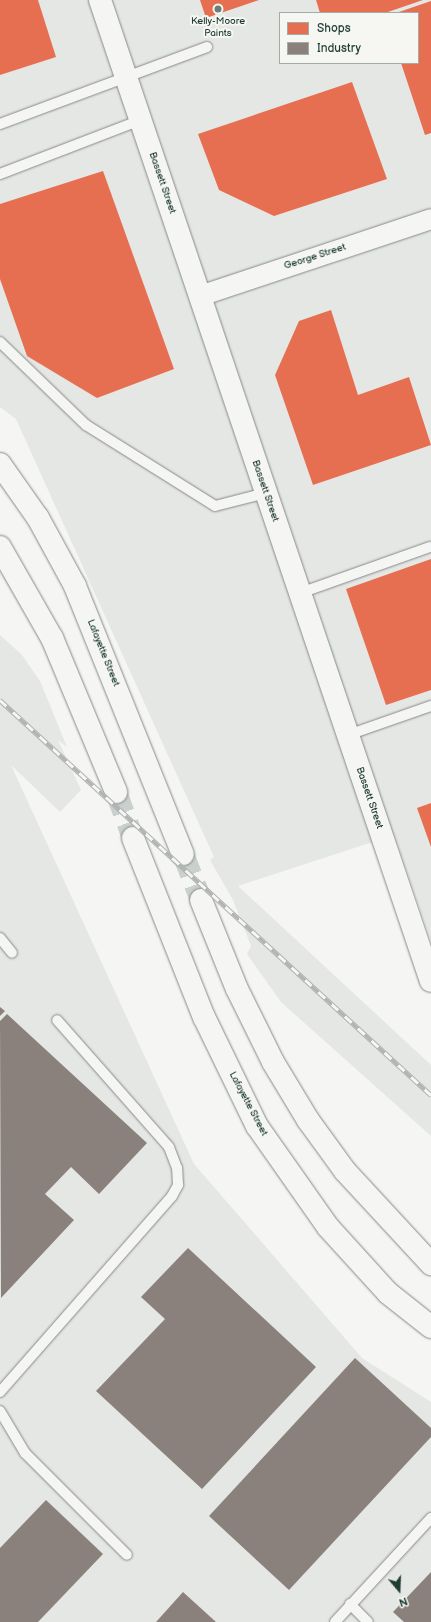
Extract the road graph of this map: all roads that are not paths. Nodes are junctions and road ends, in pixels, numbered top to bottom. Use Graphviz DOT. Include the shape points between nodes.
graph roads {
  1 [pos="100,0"];
  2 [pos="207,47"];
  3 [pos="126,78"];
  4 [pos="141,120"];
  5 [pos="0,124"];
  6 [pos="0,174"];
  7 [pos="431,219"];
  8 [pos="200,296"];
  9 [pos="0,342"];
  10 [pos="0,464"];
  11 [pos="266,493"];
  12 [pos="0,547"];
  13 [pos="430,547"];
  14 [pos="300,593"];
  15 [pos="431,706"];
  16 [pos="348,735"];
  17 [pos="116,792"];
  18 [pos="133,838"];
  19 [pos="182,854"];
  20 [pos="201,900"];
  21 [pos="0,938"];
  22 [pos="12,952"];
  23 [pos="431,981"];
  24 [pos="57,1020"];
  25 [pos="431,1264"];
  26 [pos="431,1326"];
  27 [pos="0,1392"];
  28 [pos="0,1411"];
  29 [pos="431,1518"];
  30 [pos="127,1555"];
  31 [pos="350,1604"];
  32 [pos="334,1622"];
  33 [pos="368,1622"];
  1 -- 3 [label="main road, Bassett Street"];
  2 -- 3 [label="lane"];
  3 -- 4 [label="main road, Bassett Street"];
  3 -- 5 [label="lane"];
  4 -- 6 [label="lane"];
  4 -- 8 [label="main road, Bassett Street"];
  7 -- 8 [label="street, George Street"];
  8 -- 11 [label="main road, Bassett Street"];
  9 -- 11 [label="lane" via="86,425 216,506"];
  10 -- 19 [label="main road, Lafayette Street" via="38,518 75,586"];
  11 -- 14 [label="main road, Bassett Street"];
  12 -- 17 [label="main road" via="52,638"];
  13 -- 14 [label="lane"];
  14 -- 16 [label="main road, Bassett Street"];
  15 -- 16 [label="lane"];
  16 -- 23 [label="main road, Bassett Street"];
  18 -- 26 [label="main road, Lafayette Street" via="204,1017 257,1126 328,1227 388,1293"];
  20 -- 25 [label="main road" via="237,989 273,1062 308,1120 345,1171"];
  21 -- 22 [label="lane"];
  24 -- 27 [label="lane" via="169,1148 177,1168 178,1185 172,1196"];
  28 -- 30 [label="lane" via="25,1453"];
  29 -- 31 [label="lane"];
  31 -- 32 [label="lane"];
  31 -- 33 [label="lane"];
}
